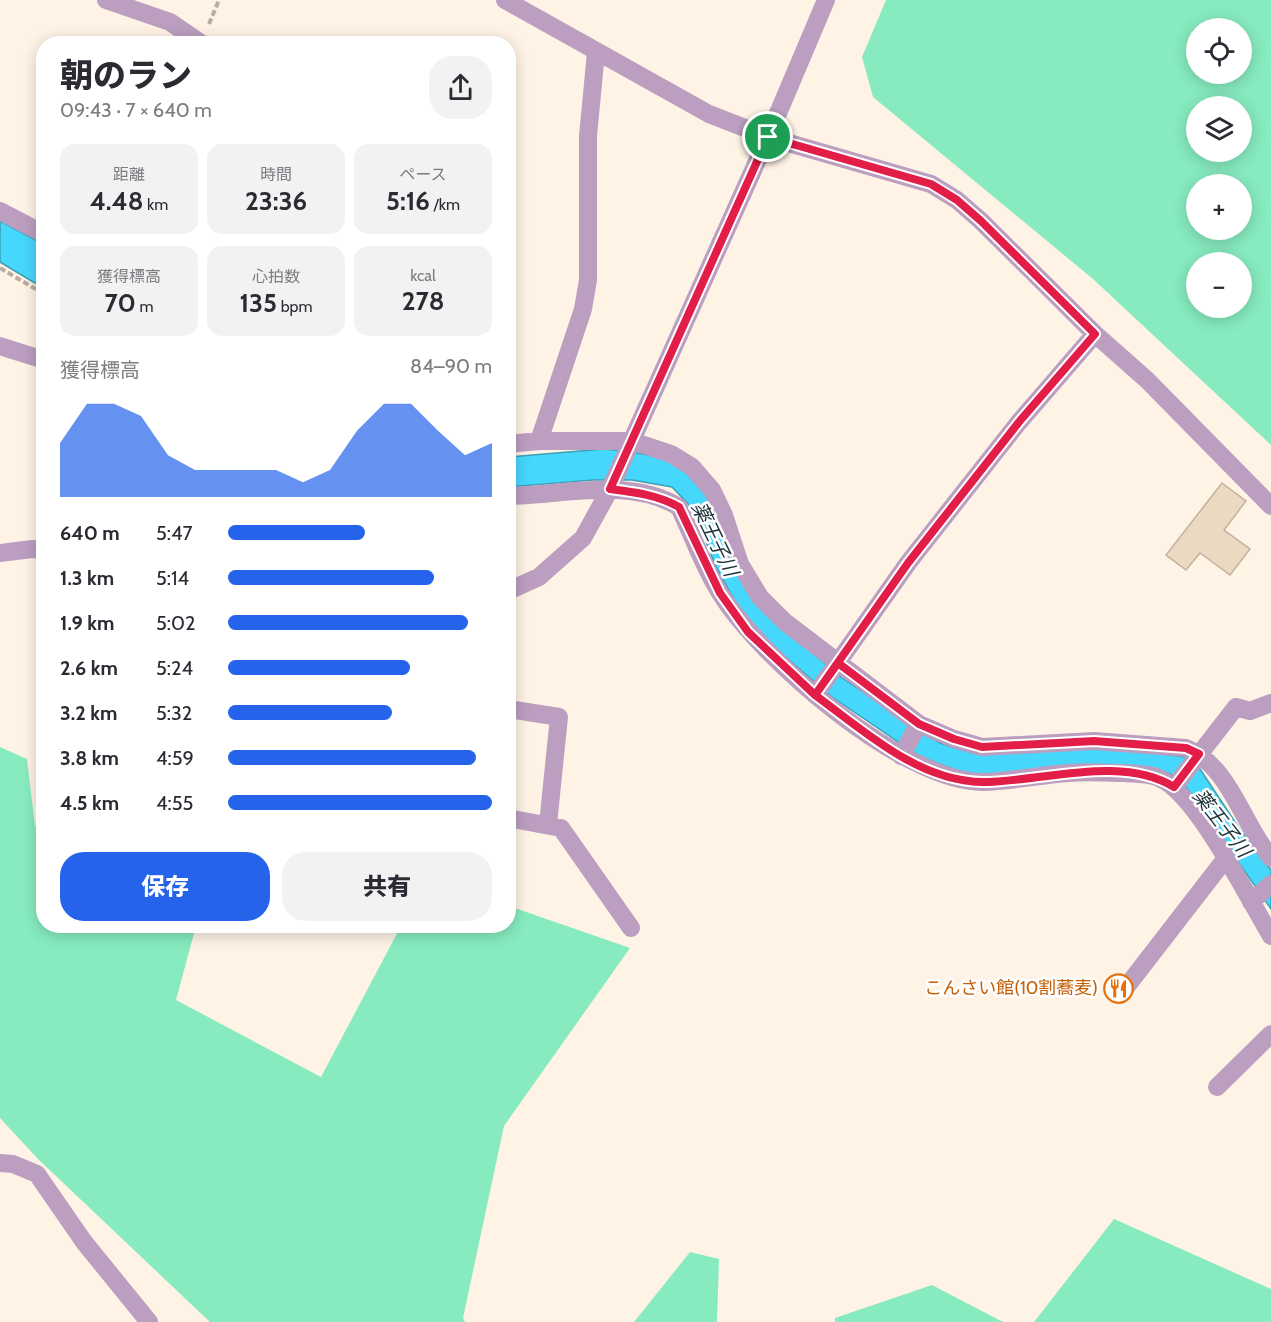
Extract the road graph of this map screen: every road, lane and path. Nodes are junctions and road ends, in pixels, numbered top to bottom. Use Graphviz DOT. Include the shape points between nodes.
graph roads {
  1 [pos="105,0"];
  2 [pos="505,0"];
  3 [pos="826,0"];
  4 [pos="190,36"];
  5 [pos="596,52"];
  6 [pos="768,137"];
  7 [pos="0,211"];
  8 [pos="36,230"];
  9 [pos="0,268"];
  10 [pos="36,289"];
  11 [pos="1095,334"];
  12 [pos="0,346"];
  13 [pos="36,357"];
  14 [pos="539,441"];
  15 [pos="632,441"];
  16 [pos="516,443"];
  17 [pos="610,489"];
  18 [pos="516,495"];
  19 [pos="1271,506"];
  20 [pos="36,549"];
  21 [pos="0,553"];
  22 [pos="516,587"];
  23 [pos="838,663"];
  24 [pos="815,695"];
  25 [pos="1271,703"];
  26 [pos="516,710"];
  27 [pos="919,724"];
  28 [pos="1094,741"];
  29 [pos="1199,754"];
  30 [pos="901,756"];
  31 [pos="1094,772"];
  32 [pos="1174,787"];
  33 [pos="516,819"];
  34 [pos="548,824"];
  35 [pos="1226,858"];
  36 [pos="1271,858"];
  37 [pos="1271,884"];
  38 [pos="1251,903"];
  39 [pos="631,928"];
  40 [pos="1271,936"];
  41 [pos="1120,996"];
  42 [pos="1271,1034"];
  43 [pos="1217,1087"];
  44 [pos="0,1163"];
  45 [pos="149,1322"];
  1 -- 4 [label="street" via="170,22"];
  2 -- 5 [label="street"];
  3 -- 6 [label="street"];
  5 -- 6 [label="street" via="709,114"];
  5 -- 14 [label="street" via="588,136 588,280 583,309"];
  6 -- 11 [label="street" via="931,184 981,221"];
  6 -- 15 [label="street"];
  7 -- 8 [label="street"];
  9 -- 10 [label="path"];
  11 -- 19 [label="street" via="1147,380"];
  11 -- 23 [label="street" via="1019,422 908,563"];
  12 -- 13 [label="street"];
  14 -- 15 [label="street"];
  14 -- 16 [label="street"];
  15 -- 17 [label="street"];
  15 -- 23 [label="street" via="671,454 692,467 712,490 740,564 760,597"];
  17 -- 18 [label="street"];
  17 -- 22 [label="street" via="583,538 539,577"];
  17 -- 24 [label="street" via="636,492 679,507 720,593 734,613 748,632"];
  20 -- 21 [label="street"];
  23 -- 24 [label="street"];
  23 -- 27 [label="street"];
  24 -- 30 [label="street"];
  25 -- 29 [label="street" via="1250,711 1236,706"];
  26 -- 34 [label="street" via="560,717"];
  27 -- 28 [label="street" via="982,747"];
  27 -- 30 [label="street"];
  28 -- 29 [label="street" via="1186,748"];
  28 -- 31 [label="street"];
  29 -- 32 [label="street"];
  29 -- 36 [label="street" via="1223,778"];
  30 -- 31 [label="street" via="952,777 982,782"];
  31 -- 32 [label="street" via="1158,777"];
  32 -- 35 [label="street"];
  33 -- 34 [label="street"];
  34 -- 39 [label="street" via="561,828"];
  35 -- 38 [label="street"];
  35 -- 41 [label="street"];
  37 -- 38 [label="street"];
  38 -- 40 [label="street"];
  42 -- 43 [label="street"];
  44 -- 45 [label="street" via="14,1164 37,1174 84,1242"];
}
